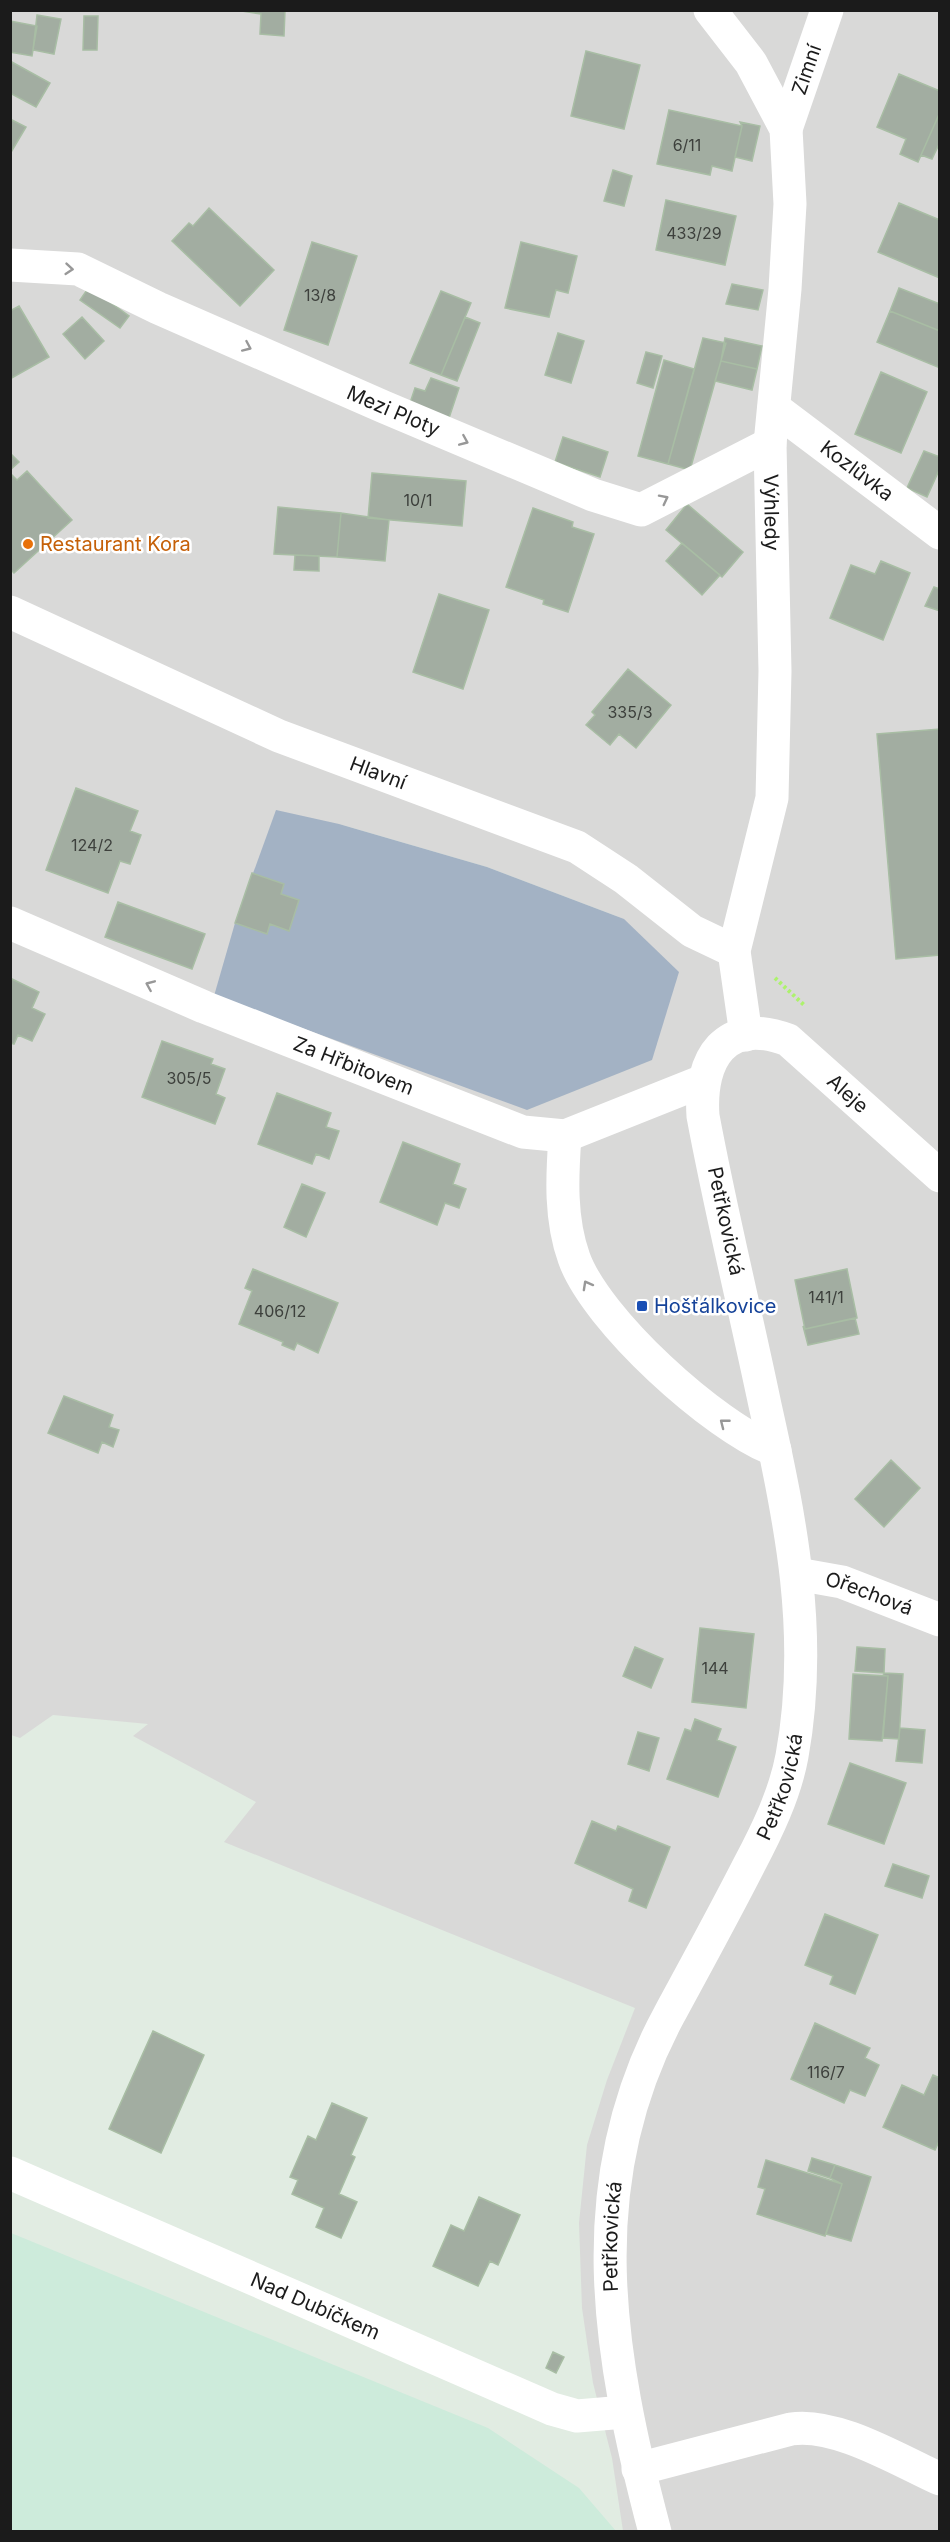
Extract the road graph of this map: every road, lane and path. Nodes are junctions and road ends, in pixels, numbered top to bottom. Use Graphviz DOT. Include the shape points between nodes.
graph roads {
  1 [pos="710,10"];
  2 [pos="826,10"];
  3 [pos="786,129"];
  4 [pos="10,265"];
  5 [pos="774,408"];
  6 [pos="770,444"];
  7 [pos="939,533"];
  8 [pos="10,612"];
  9 [pos="10,923"];
  10 [pos="734,951"];
  11 [pos="746,1035"];
  12 [pos="703,1081"];
  13 [pos="565,1136"];
  14 [pos="939,1176"];
  15 [pos="775,1450"];
  16 [pos="797,1574"];
  17 [pos="939,1620"];
  18 [pos="10,2174"];
  19 [pos="625,2412"];
  20 [pos="638,2469"];
  21 [pos="939,2479"];
  22 [pos="655,2532"];
  1 -- 3 [label="street, Výhledy" via="751,63"];
  2 -- 3 [label="street, Zimní"];
  3 -- 5 [label="street, Výhledy" via="790,204"];
  4 -- 6 [label="street, Mezi Ploty, one-way" via="78,269 384,407 593,495 641,510"];
  5 -- 6 [label="street, Výhledy"];
  5 -- 7 [label="street, Kozlůvka"];
  6 -- 10 [label="street, Výhledy" via="775,671 772,798"];
  8 -- 10 [label="street, Hlavní" via="279,736 577,847 626,879 692,931"];
  13 -- 9 [label="street, Za Hřbitovem, one-way" via="523,1132 204,1007"];
  10 -- 11 [label="street, Výhledy"];
  11 -- 12 [label="street, Petřkovická" via="717,1051"];
  11 -- 14 [label="street, Aleje" via="776,1035 793,1042"];
  12 -- 13 [label="street, Za Hřbitovem"];
  12 -- 15 [label="street, Petřkovická" via="703,1116"];
  15 -- 13 [label="street, one-way" via="734,1431 677,1383 606,1312 587,1286 574,1258 564,1216"];
  15 -- 16 [label="street, Petřkovická"];
  16 -- 17 [label="street, Ořechová" via="842,1582"];
  16 -- 19 [label="street, Petřkovická" via="801,1681 787,1777 761,1842 666,2021 636,2090 621,2139 610,2208 608,2259"];
  18 -- 19 [label="street, Nad Dubíčkem" via="552,2409 577,2416"];
  19 -- 20 [label="street, Petřkovická"];
  20 -- 21 [label="street" via="791,2429 814,2427 837,2433"];
  20 -- 22 [label="street, Petřkovická"];
}
